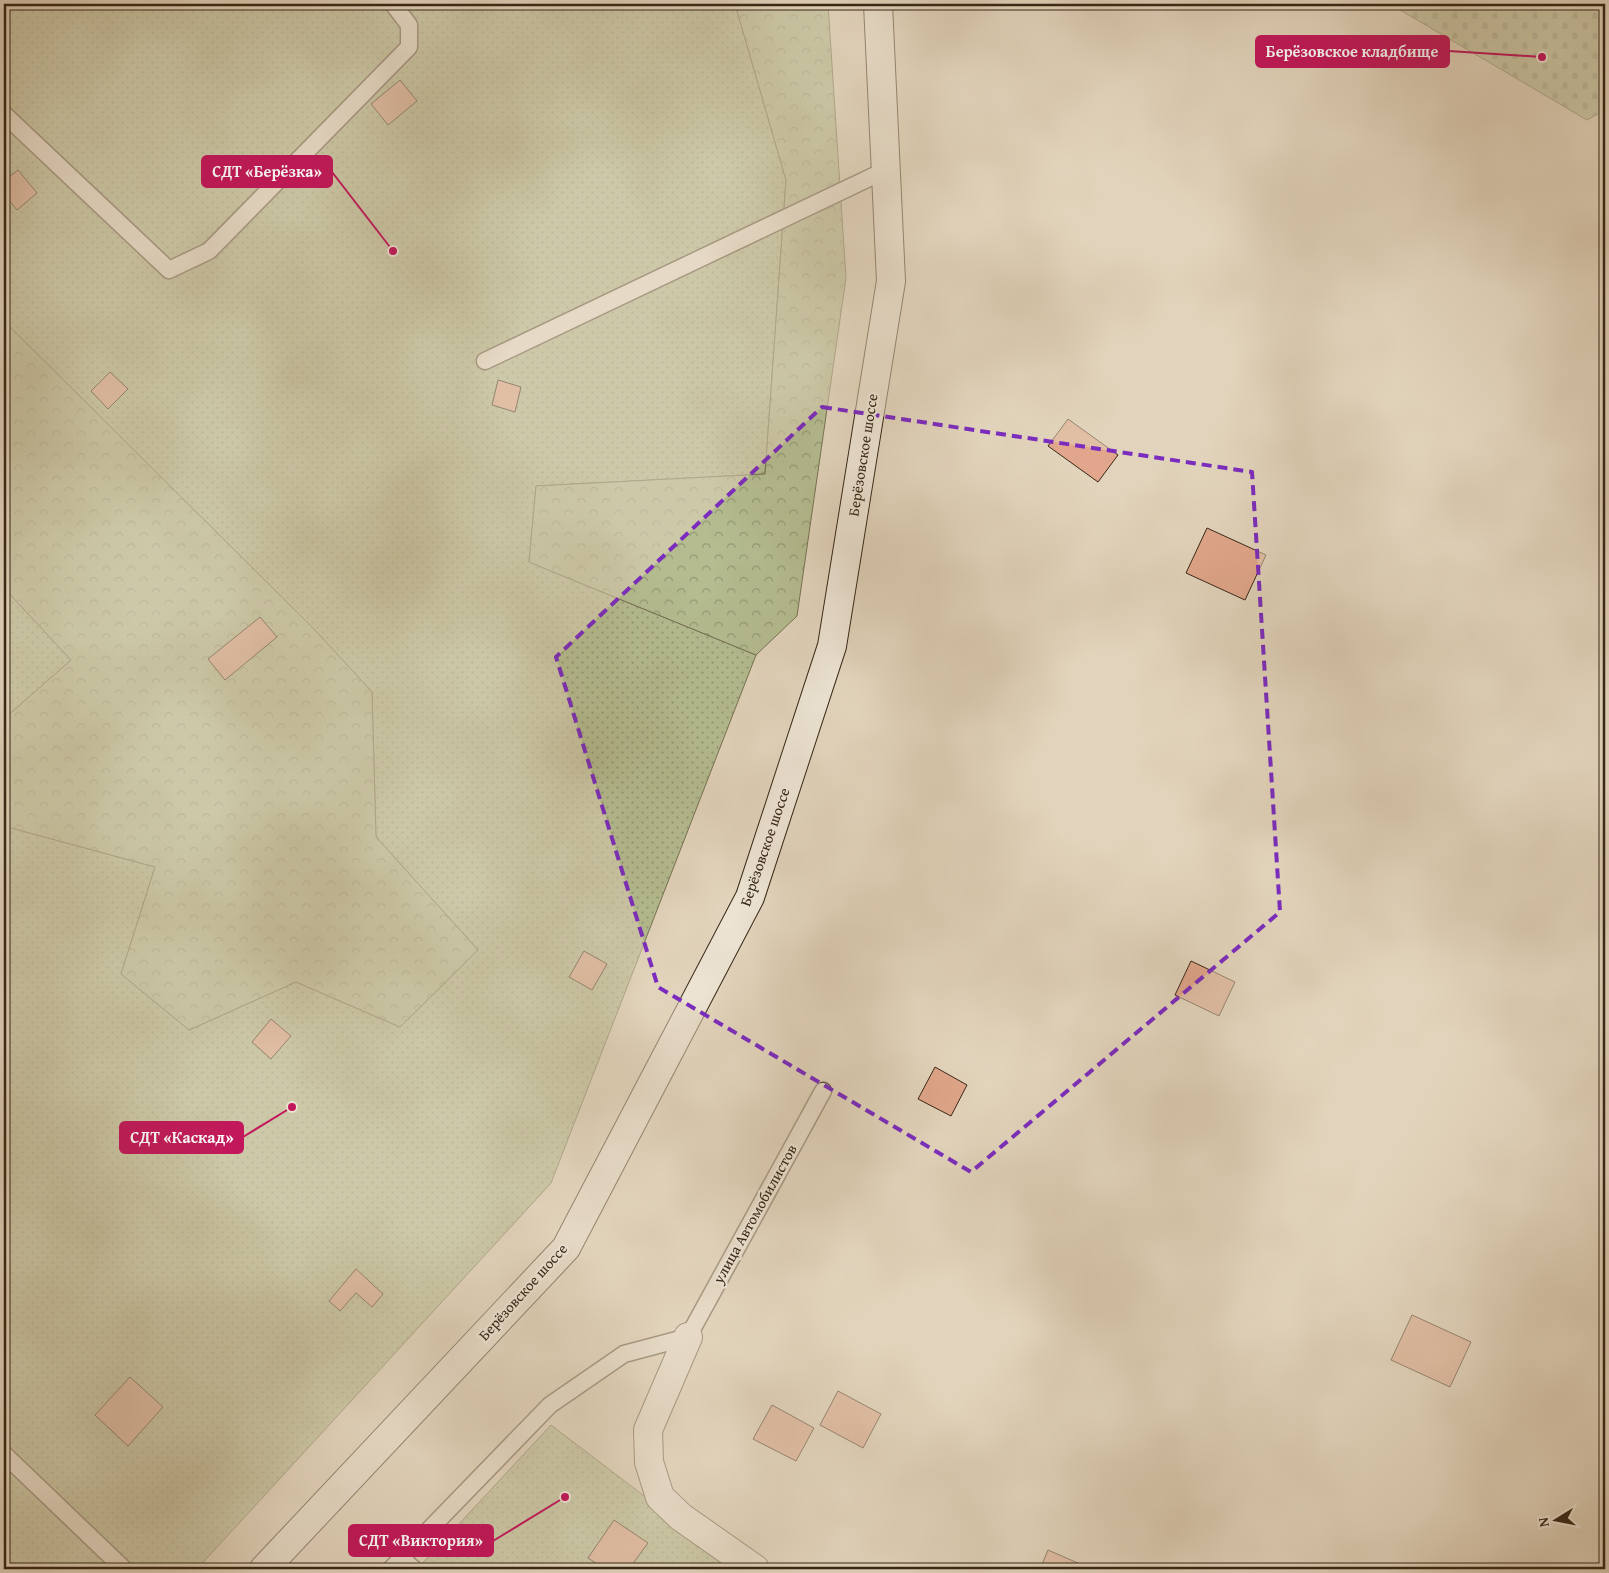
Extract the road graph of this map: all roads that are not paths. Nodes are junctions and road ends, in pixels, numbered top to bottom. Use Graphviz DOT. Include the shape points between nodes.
graph roads {
  1 [pos="393,4"];
  2 [pos="878,4"];
  3 [pos="4,114"];
  4 [pos="886,170"];
  5 [pos="485,361"];
  6 [pos="823,1091"];
  7 [pos="688,1337"];
  8 [pos="4,1454"];
  9 [pos="395,1564"];
  10 [pos="124,1569"];
  11 [pos="264,1569"];
  12 [pos="414,1569"];
  13 [pos="755,1569"];
  1 -- 3 [label="lane" via="409,24 408,47 208,251 169,270"];
  2 -- 4 [label="street, Берёзовское шоссе"];
  4 -- 5 [label="lane"];
  4 -- 11 [label="street, Берёзовское шоссе" via="891,281 832,646 750,898 566,1248"];
  6 -- 7 [label="lane, улица Автомобилистов"];
  7 -- 9 [label="lane" via="624,1354 550,1404"];
  7 -- 13 [label="street" via="648,1430 649,1462 660,1497"];
  8 -- 10 [label="lane"];
  9 -- 12 [label="lane"];
}
